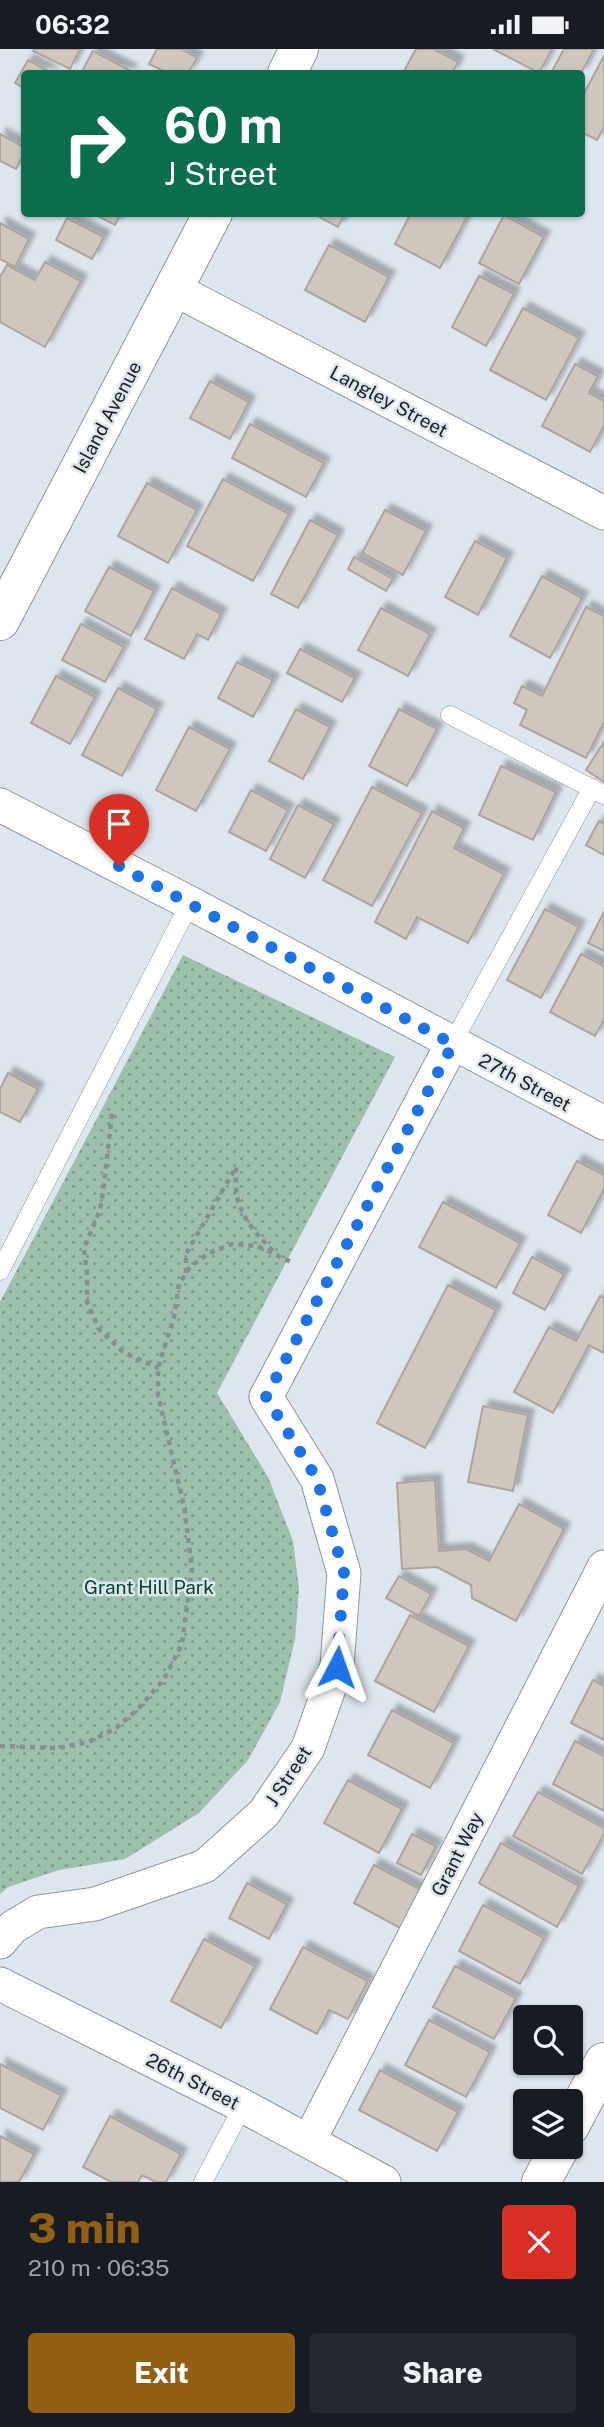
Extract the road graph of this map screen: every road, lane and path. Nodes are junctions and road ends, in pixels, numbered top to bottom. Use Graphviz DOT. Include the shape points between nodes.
graph roads {
  1 [pos="299,49"];
  2 [pos="288,70"];
  3 [pos="211,217"];
  4 [pos="174,289"];
  5 [pos="604,513"];
  6 [pos="0,621"];
  7 [pos="450,715"];
  8 [pos="598,792"];
  9 [pos="0,805"];
  10 [pos="190,903"];
  11 [pos="453,1044"];
  12 [pos="111,1104"];
  13 [pos="604,1123"];
  14 [pos="276,1254"];
  15 [pos="291,1262"];
  16 [pos="0,1271"];
  17 [pos="186,1274"];
  18 [pos="158,1369"];
  19 [pos="604,1567"];
  20 [pos="0,1746"];
  21 [pos="0,1942"];
  22 [pos="0,1985"];
  23 [pos="604,2062"];
  24 [pos="583,2102"];
  25 [pos="243,2106"];
  26 [pos="309,2141"];
  27 [pos="553,2159"];
  28 [pos="203,2182"];
  29 [pos="384,2182"];
  30 [pos="541,2182"];
  1 -- 2 [label="street"];
  3 -- 4 [label="street, Island Avenue"];
  4 -- 5 [label="street, Langley Street"];
  4 -- 6 [label="street, Island Avenue"];
  7 -- 8 [label="lane"];
  8 -- 11 [label="lane"];
  9 -- 10 [label="street, 27th Street"];
  10 -- 11 [label="street, 27th Street"];
  10 -- 16 [label="lane"];
  11 -- 13 [label="street, 27th Street"];
  11 -- 21 [label="street, J Street" via="266,1397 317,1479 344,1573 337,1667 308,1748 264,1813 205,1865 94,1904 38,1912 13,1927"];
  12 -- 18 [label="path" via="100,1210 84,1248 87,1302 99,1329 122,1352"];
  14 -- 15 [label="path"];
  14 -- 17 [label="path" via="257,1246 232,1244 209,1253"];
  14 -- 17 [label="path" via="259,1237 237,1199 236,1167 186,1254"];
  17 -- 18 [label="path" via="179,1284"];
  18 -- 20 [label="path" via="192,1569 182,1644 164,1679 116,1728 89,1742 57,1748"];
  19 -- 26 [label="street, Grant Way"];
  22 -- 25 [label="street, 26th Street"];
  23 -- 24 [label="street"];
  25 -- 26 [label="street, 26th Street"];
  25 -- 28 [label="lane"];
  26 -- 29 [label="street, 26th Street"];
  27 -- 30 [label="street"];
}
